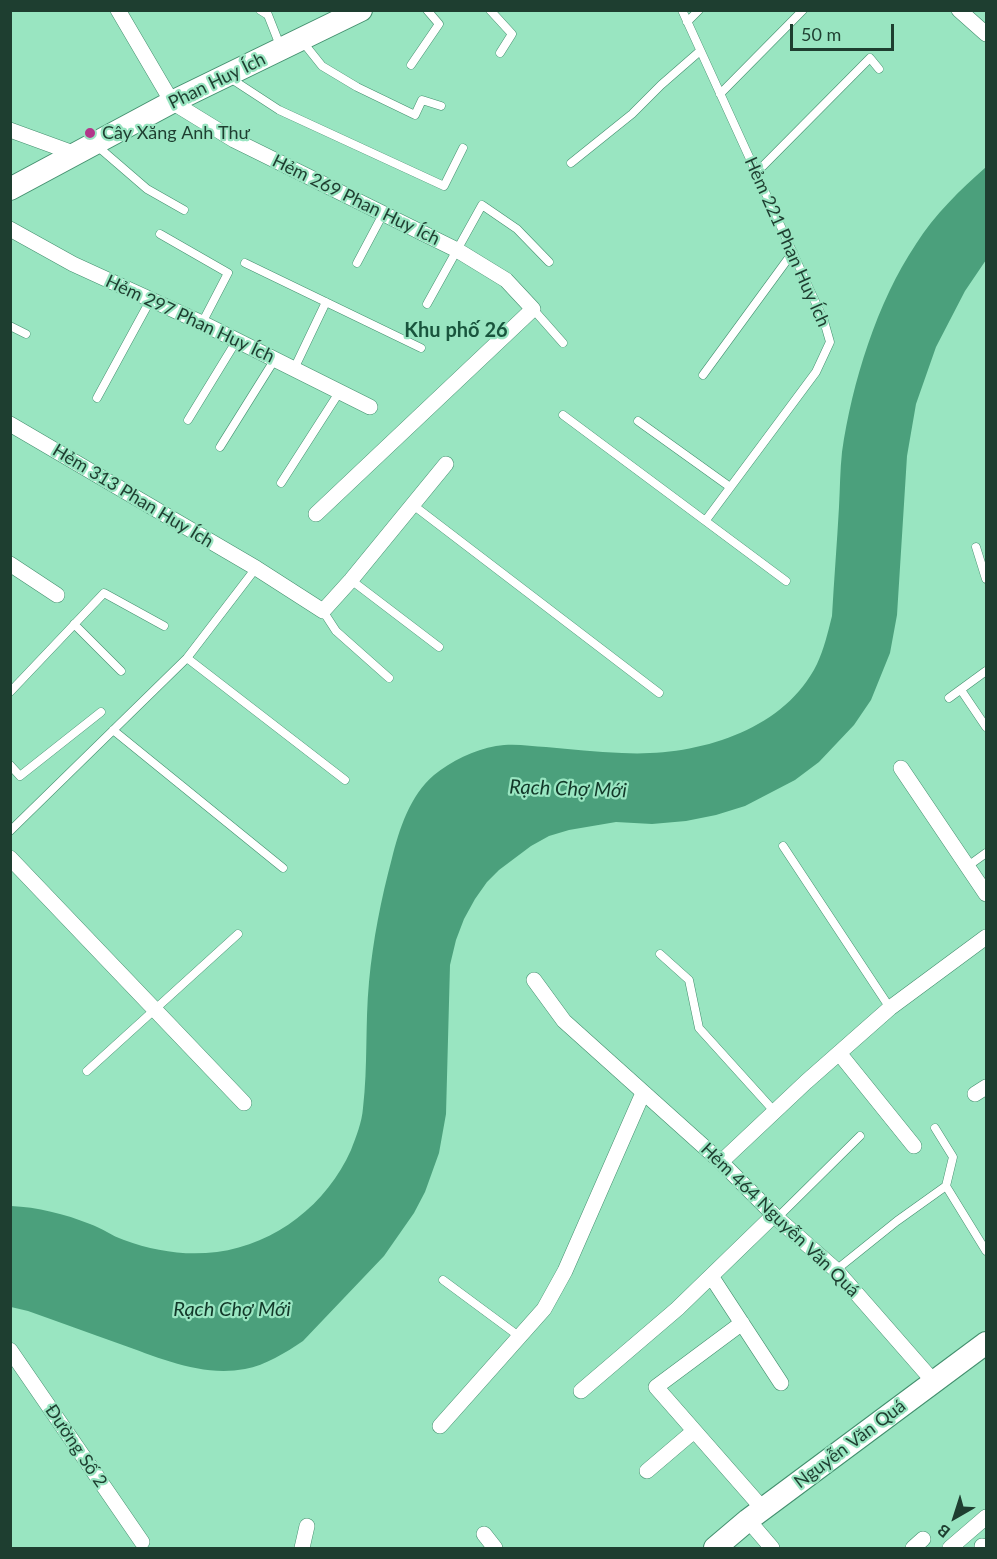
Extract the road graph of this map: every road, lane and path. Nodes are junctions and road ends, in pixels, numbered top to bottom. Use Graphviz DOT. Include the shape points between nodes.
graph roads {
  1 [pos="118,10"];
  2 [pos="260,10"];
  3 [pos="361,10"];
  4 [pos="427,10"];
  5 [pos="490,10"];
  6 [pos="682,10"];
  7 [pos="699,10"];
  8 [pos="803,10"];
  9 [pos="958,10"];
  10 [pos="687,22"];
  11 [pos="987,34"];
  12 [pos="302,39"];
  13 [pos="281,50"];
  14 [pos="700,51"];
  15 [pos="500,54"];
  16 [pos="411,65"];
  17 [pos="879,69"];
  18 [pos="226,76"];
  19 [pos="720,94"];
  20 [pos="172,102"];
  21 [pos="441,106"];
  22 [pos="10,130"];
  23 [pos="463,148"];
  24 [pos="85,149"];
  25 [pos="571,163"];
  26 [pos="756,172"];
  27 [pos="10,189"];
  28 [pos="184,210"];
  29 [pos="383,214"];
  30 [pos="10,229"];
  31 [pos="160,234"];
  32 [pos="457,250"];
  33 [pos="793,252"];
  34 [pos="549,262"];
  35 [pos="245,263"];
  36 [pos="357,263"];
  37 [pos="151,299"];
  38 [pos="326,302"];
  39 [pos="427,304"];
  40 [pos="533,309"];
  41 [pos="201,323"];
  42 [pos="10,326"];
  43 [pos="26,334"];
  44 [pos="237,340"];
  45 [pos="563,343"];
  46 [pos="421,348"];
  47 [pos="274,359"];
  48 [pos="294,369"];
  49 [pos="702,375"];
  50 [pos="340,392"];
  51 [pos="97,398"];
  52 [pos="370,406"];
  53 [pos="563,415"];
  54 [pos="188,420"];
  55 [pos="638,421"];
  56 [pos="10,424"];
  57 [pos="220,447"];
  58 [pos="446,464"];
  59 [pos="280,483"];
  60 [pos="730,487"];
  61 [pos="413,505"];
  62 [pos="316,514"];
  63 [pos="706,520"];
  64 [pos="976,547"];
  65 [pos="10,564"];
  66 [pos="256,568"];
  67 [pos="987,579"];
  68 [pos="351,580"];
  69 [pos="786,581"];
  70 [pos="57,595"];
  71 [pos="322,611"];
  72 [pos="74,624"];
  73 [pos="164,626"];
  74 [pos="439,647"];
  75 [pos="187,658"];
  76 [pos="121,671"];
  77 [pos="987,671"];
  78 [pos="389,678"];
  79 [pos="961,690"];
  80 [pos="10,692"];
  81 [pos="659,693"];
  82 [pos="949,698"];
  83 [pos="101,712"];
  84 [pos="987,727"];
  85 [pos="113,730"];
  86 [pos="10,765"];
  87 [pos="901,768"];
  88 [pos="345,780"];
  89 [pos="10,831"];
  90 [pos="783,846"];
  91 [pos="987,853"];
  92 [pos="10,858"];
  93 [pos="968,866"];
  94 [pos="283,868"];
  95 [pos="987,894"];
  96 [pos="238,934"];
  97 [pos="987,938"];
  98 [pos="660,954"];
  99 [pos="534,980"];
  100 [pos="890,1008"];
  101 [pos="156,1010"];
  102 [pos="839,1053"];
  103 [pos="87,1071"];
  104 [pos="643,1093"];
  105 [pos="244,1103"];
  106 [pos="774,1111"];
  107 [pos="935,1128"];
  108 [pos="860,1136"];
  109 [pos="914,1146"];
  110 [pos="721,1162"];
  111 [pos="946,1186"];
  112 [pos="776,1217"];
  113 [pos="987,1251"];
  114 [pos="836,1270"];
  115 [pos="711,1276"];
  116 [pos="442,1280"];
  117 [pos="742,1323"];
  118 [pos="520,1337"];
  119 [pos="987,1343"];
  120 [pos="10,1350"];
  121 [pos="934,1382"];
  122 [pos="781,1383"];
  123 [pos="581,1391"];
  124 [pos="440,1426"];
  125 [pos="694,1431"];
  126 [pos="647,1471"];
  127 [pos="756,1515"];
  128 [pos="987,1517"];
  129 [pos="307,1526"];
  130 [pos="484,1534"];
  131 [pos="142,1542"];
  132 [pos="302,1548"];
  133 [pos="495,1548"];
  134 [pos="715,1548"];
  135 [pos="772,1548"];
  136 [pos="950,1548"];
  1 -- 20 [label="street"];
  2 -- 13 [label="lane" via="268,15"];
  3 -- 12 [label="main road, Phan Huy Ích"];
  4 -- 16 [label="lane" via="439,24"];
  5 -- 15 [label="lane" via="512,34"];
  6 -- 10 [label="lane, Hẻm 221 Phan Huy Ích"];
  7 -- 10 [label="lane"];
  8 -- 19 [label="lane"];
  9 -- 11 [label="street"];
  10 -- 14 [label="lane, Hẻm 221 Phan Huy Ích"];
  12 -- 13 [label="main road, Phan Huy Ích"];
  12 -- 21 [label="lane" via="322,66 415,115 422,100"];
  13 -- 18 [label="main road, Phan Huy Ích"];
  14 -- 19 [label="lane, Hẻm 221 Phan Huy Ích"];
  14 -- 25 [label="lane"];
  17 -- 26 [label="lane" via="870,58"];
  18 -- 20 [label="main road, Phan Huy Ích"];
  18 -- 23 [label="lane" via="279,110 444,186"];
  19 -- 26 [label="lane, Hẻm 221 Phan Huy Ích"];
  20 -- 24 [label="main road, Phan Huy Ích"];
  20 -- 29 [label="street, Hẻm 269 Phan Huy Ích" via="234,140"];
  22 -- 24 [label="street"];
  24 -- 27 [label="main road, Phan Huy Ích"];
  24 -- 28 [label="lane"];
  26 -- 33 [label="lane, Hẻm 221 Phan Huy Ích"];
  29 -- 32 [label="street, Hẻm 269 Phan Huy Ích"];
  29 -- 36 [label="lane"];
  30 -- 37 [label="street, Hẻm 297 Phan Huy Ích" via="73,264"];
  31 -- 41 [label="lane" via="228,273"];
  32 -- 34 [label="lane" via="482,205 517,230"];
  32 -- 39 [label="lane"];
  32 -- 40 [label="street, Hẻm 269 Phan Huy Ích" via="506,280"];
  33 -- 49 [label="lane"];
  33 -- 60 [label="lane, Hẻm 221 Phan Huy Ích" via="830,342 816,372"];
  35 -- 38 [label="lane"];
  37 -- 41 [label="street, Hẻm 297 Phan Huy Ích"];
  37 -- 51 [label="lane"];
  38 -- 46 [label="lane"];
  38 -- 48 [label="lane"];
  40 -- 45 [label="lane, Hẻm 269 Phan Huy Ích"];
  40 -- 62 [label="street"];
  41 -- 44 [label="street, Hẻm 297 Phan Huy Ích"];
  42 -- 43 [label="lane"];
  44 -- 47 [label="street, Hẻm 297 Phan Huy Ích"];
  44 -- 54 [label="lane"];
  47 -- 48 [label="street, Hẻm 297 Phan Huy Ích"];
  47 -- 57 [label="lane"];
  48 -- 50 [label="street, Hẻm 297 Phan Huy Ích"];
  50 -- 52 [label="street, Hẻm 297 Phan Huy Ích"];
  50 -- 59 [label="lane"];
  53 -- 63 [label="lane"];
  55 -- 60 [label="lane"];
  56 -- 66 [label="street, Hẻm 313 Phan Huy Ích"];
  58 -- 61 [label="street"];
  60 -- 63 [label="lane, Hẻm 221 Phan Huy Ích"];
  61 -- 68 [label="street"];
  61 -- 81 [label="lane"];
  63 -- 69 [label="lane"];
  64 -- 67 [label="lane"];
  65 -- 70 [label="street"];
  66 -- 71 [label="street, Hẻm 313 Phan Huy Ích"];
  66 -- 75 [label="lane"];
  68 -- 71 [label="street"];
  68 -- 74 [label="lane"];
  71 -- 78 [label="lane" via="336,631"];
  72 -- 73 [label="lane" via="104,593"];
  72 -- 76 [label="lane"];
  72 -- 80 [label="lane"];
  75 -- 85 [label="lane"];
  75 -- 88 [label="lane"];
  77 -- 79 [label="lane"];
  79 -- 82 [label="lane"];
  79 -- 84 [label="lane"];
  83 -- 86 [label="lane" via="20,776"];
  85 -- 89 [label="lane"];
  85 -- 94 [label="lane"];
  87 -- 93 [label="street"];
  90 -- 100 [label="lane"];
  91 -- 93 [label="lane"];
  92 -- 101 [label="street"];
  93 -- 95 [label="street"];
  96 -- 101 [label="lane"];
  97 -- 100 [label="street"];
  98 -- 106 [label="lane" via="689,980 699,1028"];
  99 -- 104 [label="street, Hẻm 464 Nguyễn Văn Quá" via="564,1021"];
  100 -- 102 [label="street"];
  101 -- 103 [label="lane"];
  101 -- 105 [label="street"];
  102 -- 106 [label="street"];
  102 -- 109 [label="street"];
  104 -- 110 [label="street, Hẻm 464 Nguyễn Văn Quá"];
  104 -- 118 [label="street" via="565,1271 544,1309"];
  106 -- 110 [label="street"];
  107 -- 111 [label="lane" via="953,1157"];
  108 -- 112 [label="lane"];
  110 -- 112 [label="street, Hẻm 464 Nguyễn Văn Quá"];
  111 -- 113 [label="lane"];
  111 -- 114 [label="lane"];
  112 -- 114 [label="street, Hẻm 464 Nguyễn Văn Quá"];
  112 -- 115 [label="street"];
  114 -- 121 [label="street, Hẻm 464 Nguyễn Văn Quá"];
  115 -- 117 [label="street"];
  115 -- 123 [label="street"];
  116 -- 118 [label="lane"];
  117 -- 122 [label="street"];
  117 -- 125 [label="street" via="656,1387"];
  118 -- 124 [label="street"];
  119 -- 121 [label="main road, Nguyễn Văn Quá"];
  120 -- 131 [label="street, Đường Số 2"];
  121 -- 127 [label="main road, Nguyễn Văn Quá"];
  125 -- 126 [label="street"];
  125 -- 127 [label="street"];
  127 -- 134 [label="main road, Nguyễn Văn Quá"];
  127 -- 135 [label="street"];
  128 -- 136 [label="street"];
  129 -- 132 [label="street"];
  130 -- 133 [label="street"];
}
